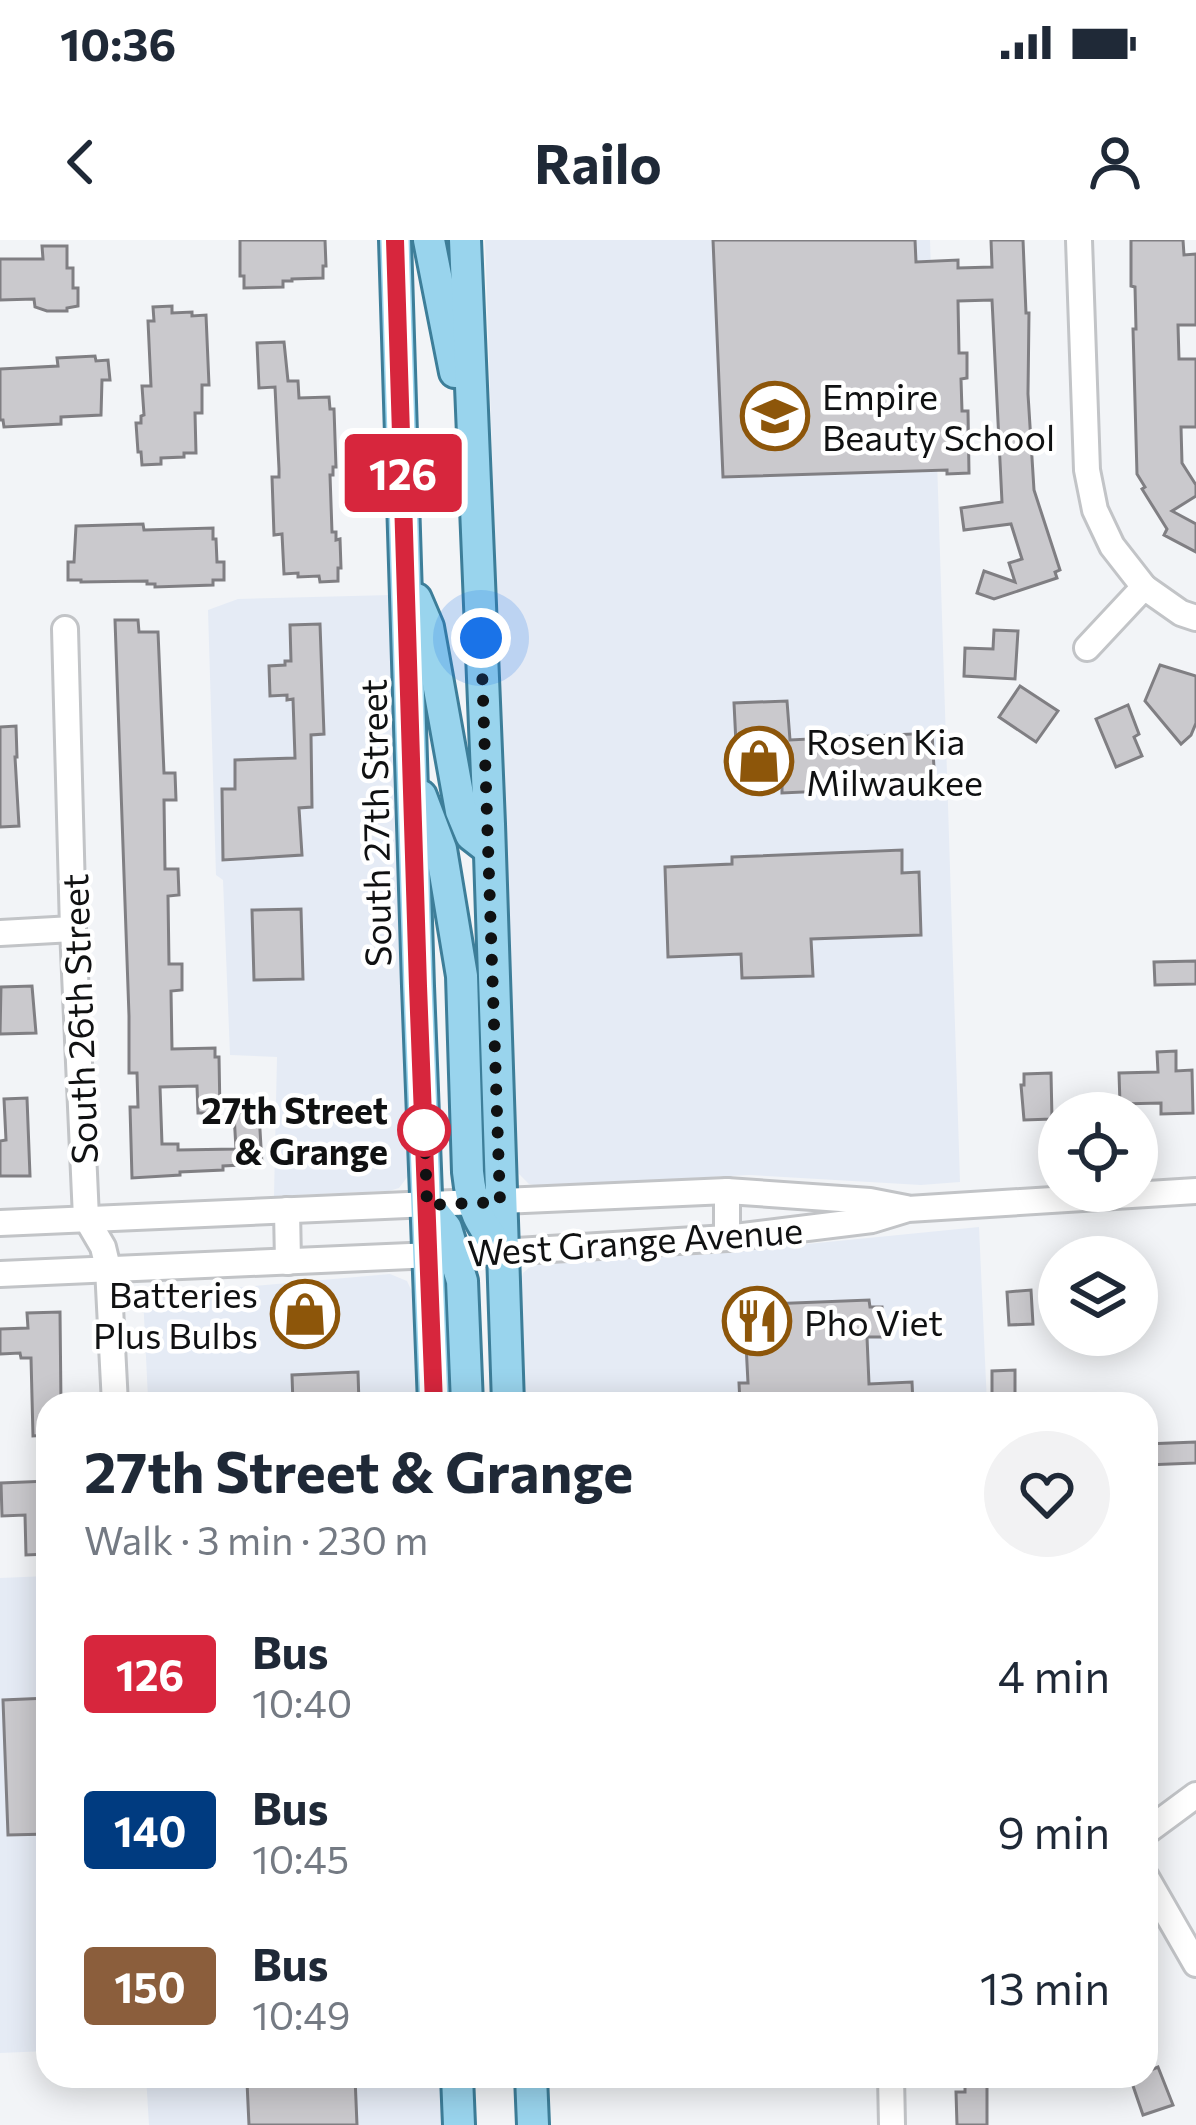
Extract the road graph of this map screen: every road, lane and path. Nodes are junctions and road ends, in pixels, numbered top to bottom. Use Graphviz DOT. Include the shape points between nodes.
graph roads {
  1 [pos="395,240"];
  2 [pos="429,240"];
  3 [pos="465,240"];
  4 [pos="1079,240"];
  5 [pos="473,448"];
  6 [pos="406,577"];
  7 [pos="1144,587"];
  8 [pos="1196,618"];
  9 [pos="65,629"];
  10 [pos="1087,648"];
  11 [pos="413,773"];
  12 [pos="489,850"];
  13 [pos="73,929"];
  14 [pos="0,933"];
  15 [pos="727,1191"];
  16 [pos="1196,1191"];
  17 [pos="486,1203"];
  18 [pos="427,1205"];
  19 [pos="908,1209"];
  20 [pos="287,1210"];
  21 [pos="86,1218"];
  22 [pos="0,1222"];
  23 [pos="727,1238"];
  24 [pos="502,1252"];
  25 [pos="443,1254"];
  26 [pos="288,1262"];
  27 [pos="108,1268"];
  28 [pos="0,1274"];
  29 [pos="114,1392"];
  30 [pos="435,1392"];
  31 [pos="467,1392"];
  32 [pos="508,1392"];
  33 [pos="1196,1796"];
  34 [pos="1158,1823"];
  35 [pos="1158,1898"];
  36 [pos="1196,1964"];
  37 [pos="457,2088"];
  38 [pos="531,2088"];
  39 [pos="891,2088"];
  40 [pos="459,2125"];
  41 [pos="533,2125"];
  42 [pos="892,2125"];
  1 -- 6 [label="main road, South 27th Street"];
  2 -- 5 [label="main road"];
  3 -- 5 [label="main road"];
  4 -- 7 [label="street" via="1087,470 1112,546"];
  5 -- 12 [label="main road"];
  6 -- 11 [label="main road, South 27th Street"];
  6 -- 12 [label="main road" via="428,627 461,811"];
  7 -- 8 [label="street"];
  7 -- 10 [label="street"];
  9 -- 13 [label="street, South 26th Street"];
  11 -- 17 [label="main road" via="441,848 462,976 468,1172"];
  11 -- 18 [label="main road, South 27th Street"];
  12 -- 17 [label="main road"];
  13 -- 14 [label="street"];
  13 -- 21 [label="street, South 26th Street"];
  15 -- 17 [label="street, West Grange Avenue"];
  15 -- 19 [label="street, West Grange Avenue"];
  15 -- 23 [label="street"];
  16 -- 19 [label="street, West Grange Avenue"];
  17 -- 18 [label="street, West Grange Avenue"];
  17 -- 24 [label="main road" via="483,1227"];
  18 -- 20 [label="street, West Grange Avenue"];
  18 -- 25 [label="main road, South 27th Street"];
  19 -- 23 [label="street, West Grange Avenue"];
  20 -- 21 [label="street, West Grange Avenue"];
  20 -- 26 [label="street"];
  21 -- 22 [label="street, West Grange Avenue"];
  21 -- 27 [label="street, South 26th Street"];
  23 -- 24 [label="street, West Grange Avenue"];
  24 -- 25 [label="street, West Grange Avenue"];
  24 -- 32 [label="main road"];
  25 -- 26 [label="street, West Grange Avenue"];
  25 -- 30 [label="main road, South 27th Street"];
  25 -- 31 [label="main road" via="462,1281"];
  26 -- 27 [label="street, West Grange Avenue"];
  27 -- 28 [label="street, West Grange Avenue"];
  27 -- 29 [label="street, South 26th Street"];
  33 -- 34 [label="street"];
  35 -- 36 [label="street"];
  37 -- 40 [label="main road"];
  38 -- 41 [label="main road"];
  39 -- 42 [label="street"];
}
